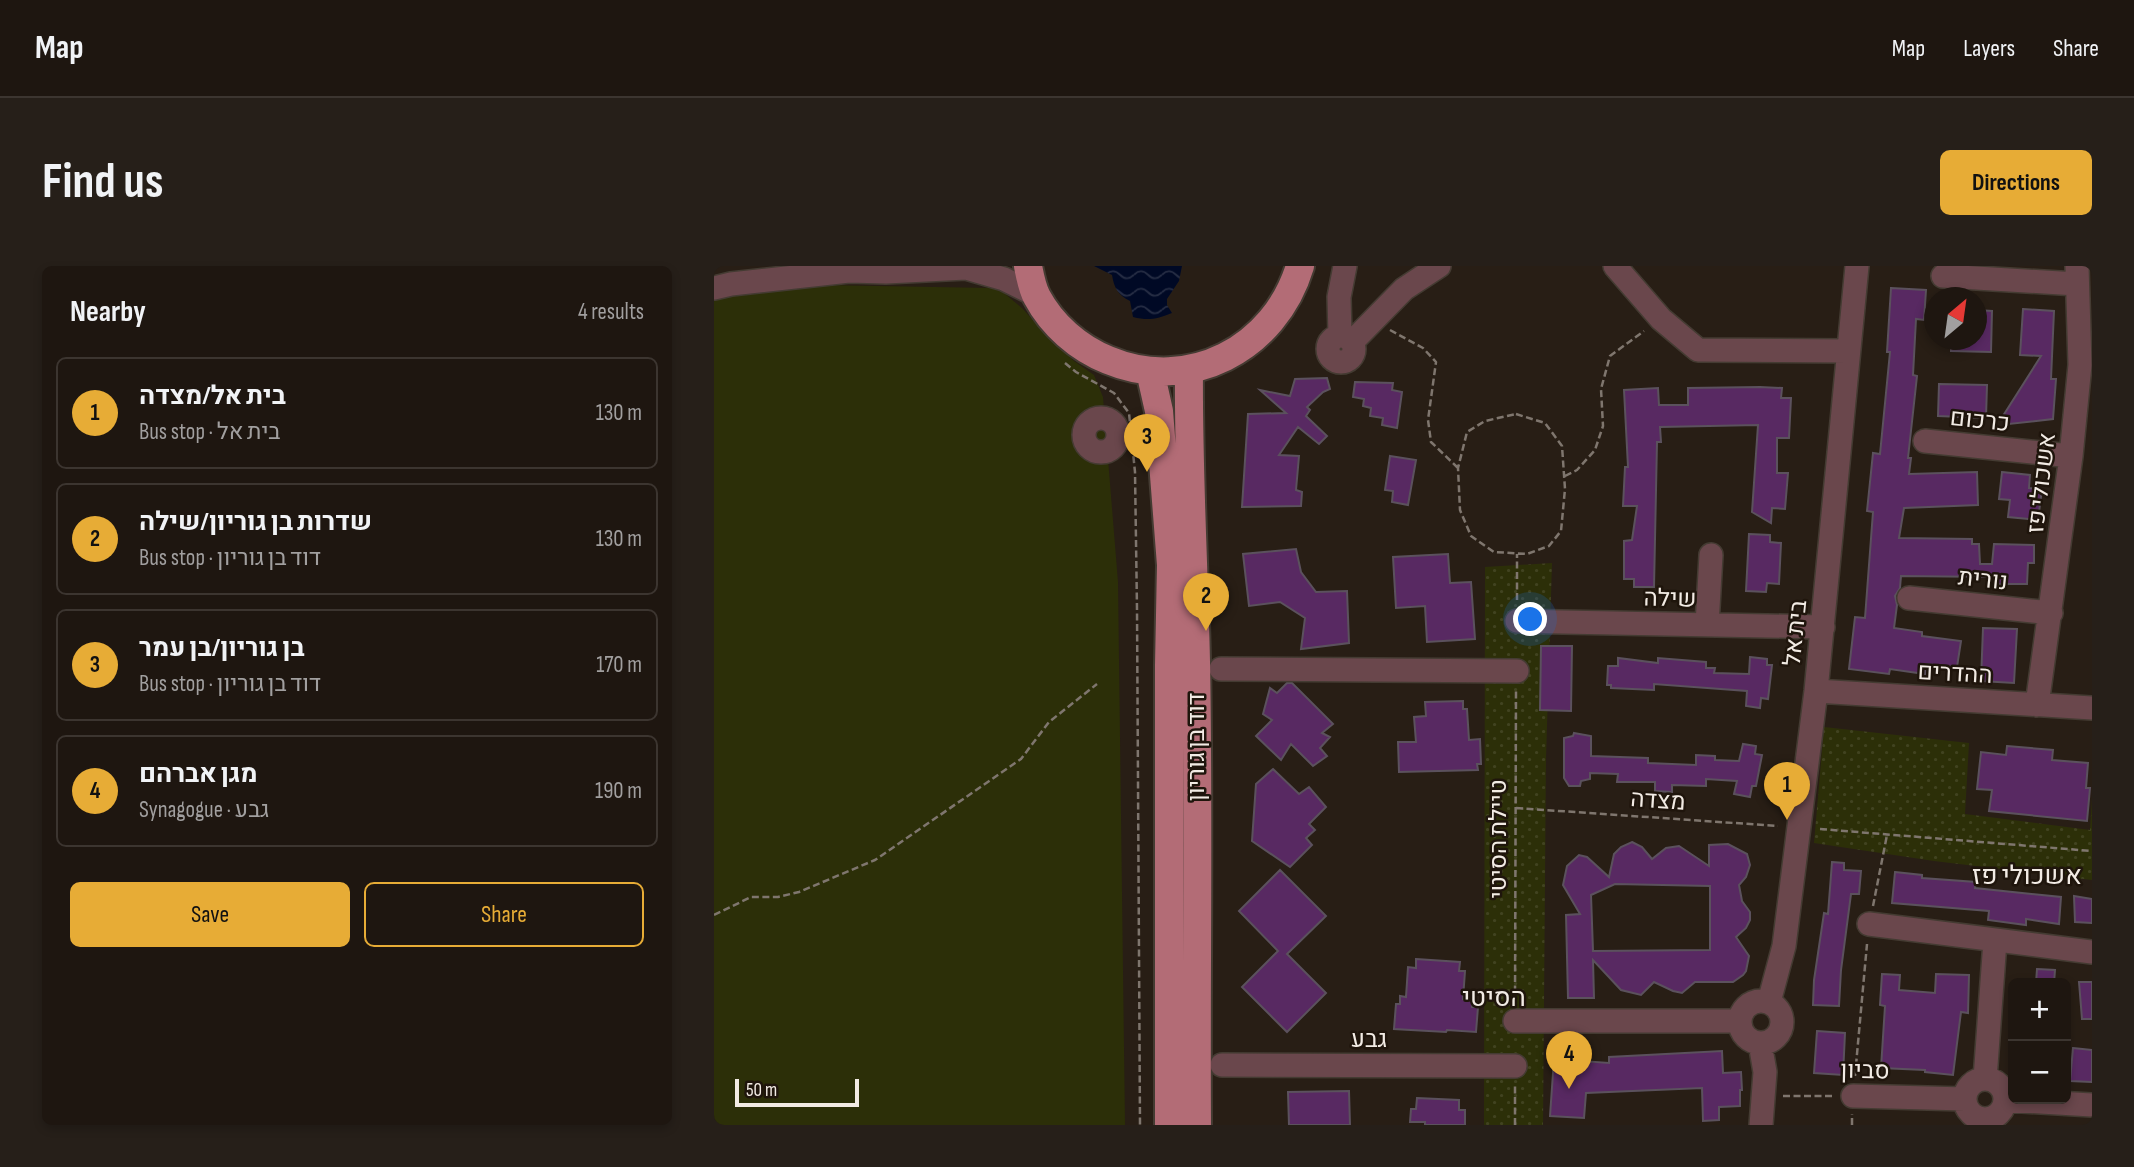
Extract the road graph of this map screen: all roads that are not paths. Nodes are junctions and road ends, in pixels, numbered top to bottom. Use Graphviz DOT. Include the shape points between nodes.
graph roads {
  1 [pos="1028,266"];
  2 [pos="1300,266"];
  3 [pos="1345,266"];
  4 [pos="1439,266"];
  5 [pos="1615,266"];
  6 [pos="1857,266"];
  7 [pos="2077,275"];
  8 [pos="1943,276"];
  9 [pos="714,288"];
  10 [pos="1036,295"];
  11 [pos="1848,351"];
  12 [pos="2086,365"];
  13 [pos="1189,369"];
  14 [pos="1150,371"];
  15 [pos="1925,441"];
  16 [pos="2071,456"];
  17 [pos="1711,555"];
  18 [pos="1909,597"];
  19 [pos="2051,613"];
  20 [pos="1517,621"];
  21 [pos="1707,625"];
  22 [pos="1823,627"];
  23 [pos="1221,669"];
  24 [pos="1517,671"];
  25 [pos="1816,691"];
  26 [pos="2037,705"];
  27 [pos="2092,708"];
  28 [pos="1869,925"];
  29 [pos="1995,940"];
  30 [pos="2092,953"];
  31 [pos="1769,1002"];
  32 [pos="1515,1021"];
  33 [pos="1740,1021"];
  34 [pos="1760,1043"];
  35 [pos="1222,1065"];
  36 [pos="1515,1066"];
  37 [pos="1985,1079"];
  38 [pos="1853,1096"];
  39 [pos="1965,1099"];
  40 [pos="2004,1100"];
  41 [pos="2092,1105"];
  42 [pos="1985,1122"];
  43 [pos="1169,1125"];
  44 [pos="1197,1125"];
  45 [pos="1761,1125"];
  1 -- 10 [label="main road"];
  2 -- 13 [label="main road" via="1287,298 1252,340 1230,355"];
  3 -- 4 [label="street" via="1339,297 1346,339 1404,289"];
  5 -- 11 [label="street" via="1661,319 1698,350"];
  6 -- 11 [label="street, בית אל"];
  7 -- 8 [label="street"];
  7 -- 12 [label="street, אשכולי פז"];
  9 -- 10 [label="street" via="849,271 966,268"];
  10 -- 14 [label="main road" via="1051,318 1083,347 1122,366"];
  11 -- 22 [label="street, בית אל"];
  12 -- 16 [label="street, אשכולי פז"];
  13 -- 14 [label="main road"];
  13 -- 44 [label="main road, דוד בן גוריון" via="1196,665"];
  14 -- 43 [label="main road, דוד בן גוריון" via="1159,411 1171,565"];
  15 -- 16 [label="street, כרכום"];
  16 -- 19 [label="street, אשכולי פז"];
  17 -- 21 [label="street"];
  18 -- 19 [label="street, נורית"];
  19 -- 26 [label="street, אשכולי פז"];
  20 -- 21 [label="street, שילה"];
  21 -- 22 [label="street, שילה"];
  22 -- 25 [label="street, בית אל"];
  23 -- 24 [label="street"];
  25 -- 26 [label="street, ההדרים"];
  25 -- 31 [label="street, בית אל" via="1784,946"];
  26 -- 27 [label="street, ההדרים"];
  28 -- 29 [label="street"];
  29 -- 30 [label="street"];
  29 -- 37 [label="street"];
  31 -- 33 [label="street" via="1749,1004"];
  31 -- 34 [label="street" via="1780,1012 1782,1026 1774,1038"];
  32 -- 33 [label="street"];
  33 -- 34 [label="street" via="1744,1034"];
  34 -- 45 [label="street" via="1765,1072"];
  35 -- 36 [label="street, גבע"];
  37 -- 39 [label="street" via="1968,1087"];
  37 -- 40 [label="street" via="1997,1083"];
  38 -- 39 [label="street, סביון"];
  39 -- 42 [label="street" via="1969,1111"];
  40 -- 41 [label="street"];
  40 -- 42 [label="street" via="2000,1111"];
}
